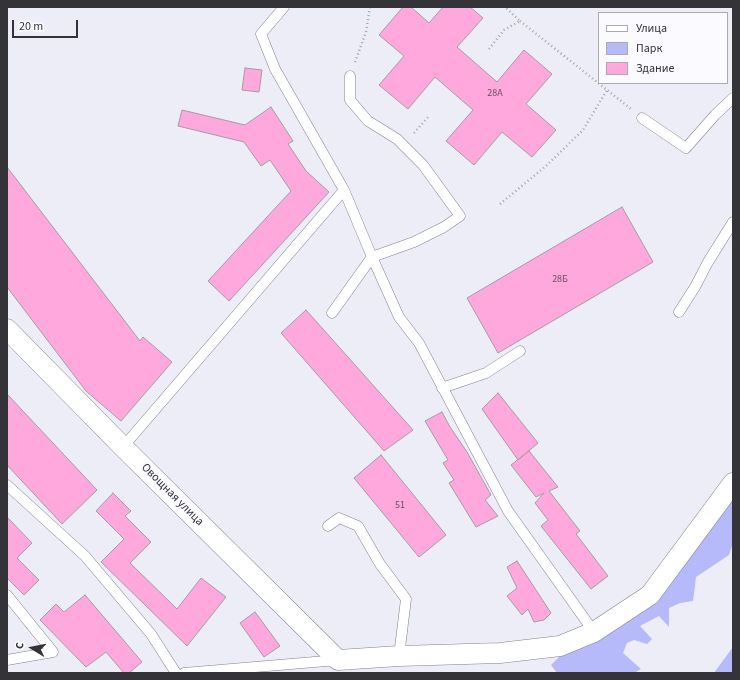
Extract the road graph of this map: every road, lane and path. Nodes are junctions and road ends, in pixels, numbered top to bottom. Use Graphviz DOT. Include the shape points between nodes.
graph roads {
  1 [pos="284,7"];
  2 [pos="370,7"];
  3 [pos="505,7"];
  4 [pos="520,21"];
  5 [pos="489,49"];
  6 [pos="350,76"];
  7 [pos="598,83"];
  8 [pos="599,84"];
  9 [pos="607,90"];
  10 [pos="733,98"];
  11 [pos="429,116"];
  12 [pos="642,118"];
  13 [pos="411,135"];
  14 [pos="344,190"];
  15 [pos="500,204"];
  16 [pos="733,222"];
  17 [pos="372,257"];
  18 [pos="679,312"];
  19 [pos="332,313"];
  20 [pos="7,329"];
  21 [pos="520,351"];
  22 [pos="442,388"];
  23 [pos="123,447"];
  24 [pos="733,483"];
  25 [pos="7,485"];
  26 [pos="328,526"];
  27 [pos="7,595"];
  28 [pos="594,632"];
  29 [pos="7,660"];
  30 [pos="338,660"];
  31 [pos="402,664"];
  32 [pos="176,673"];
  33 [pos="184,673"];
  1 -- 14 [label="lane" via="260,34 274,69"];
  2 -- 6 [label="path" via="366,32"];
  3 -- 4 [label="path"];
  4 -- 5 [label="path" via="504,30"];
  4 -- 7 [label="path"];
  6 -- 17 [label="lane" via="350,100 368,121 397,139 423,165 460,216 414,242"];
  8 -- 9 [label="path"];
  9 -- 12 [label="path"];
  9 -- 15 [label="path" via="583,130 546,166"];
  10 -- 12 [label="lane" via="686,148"];
  11 -- 13 [label="path"];
  14 -- 17 [label="lane"];
  14 -- 23 [label="lane"];
  16 -- 18 [label="lane"];
  17 -- 19 [label="lane"];
  17 -- 22 [label="lane" via="399,317 419,343"];
  20 -- 23 [label="street, Овощная улица"];
  21 -- 22 [label="lane" via="486,373"];
  22 -- 28 [label="lane" via="508,511"];
  23 -- 30 [label="street, Овощная улица"];
  24 -- 28 [label="street" via="650,595"];
  25 -- 32 [label="lane" via="85,556 151,634"];
  26 -- 31 [label="lane" via="339,518 358,526 380,564 406,599"];
  27 -- 29 [label="lane" via="53,652"];
  28 -- 31 [label="street" via="560,646"];
  30 -- 31 [label="street"];
  30 -- 33 [label="lane"];
}
